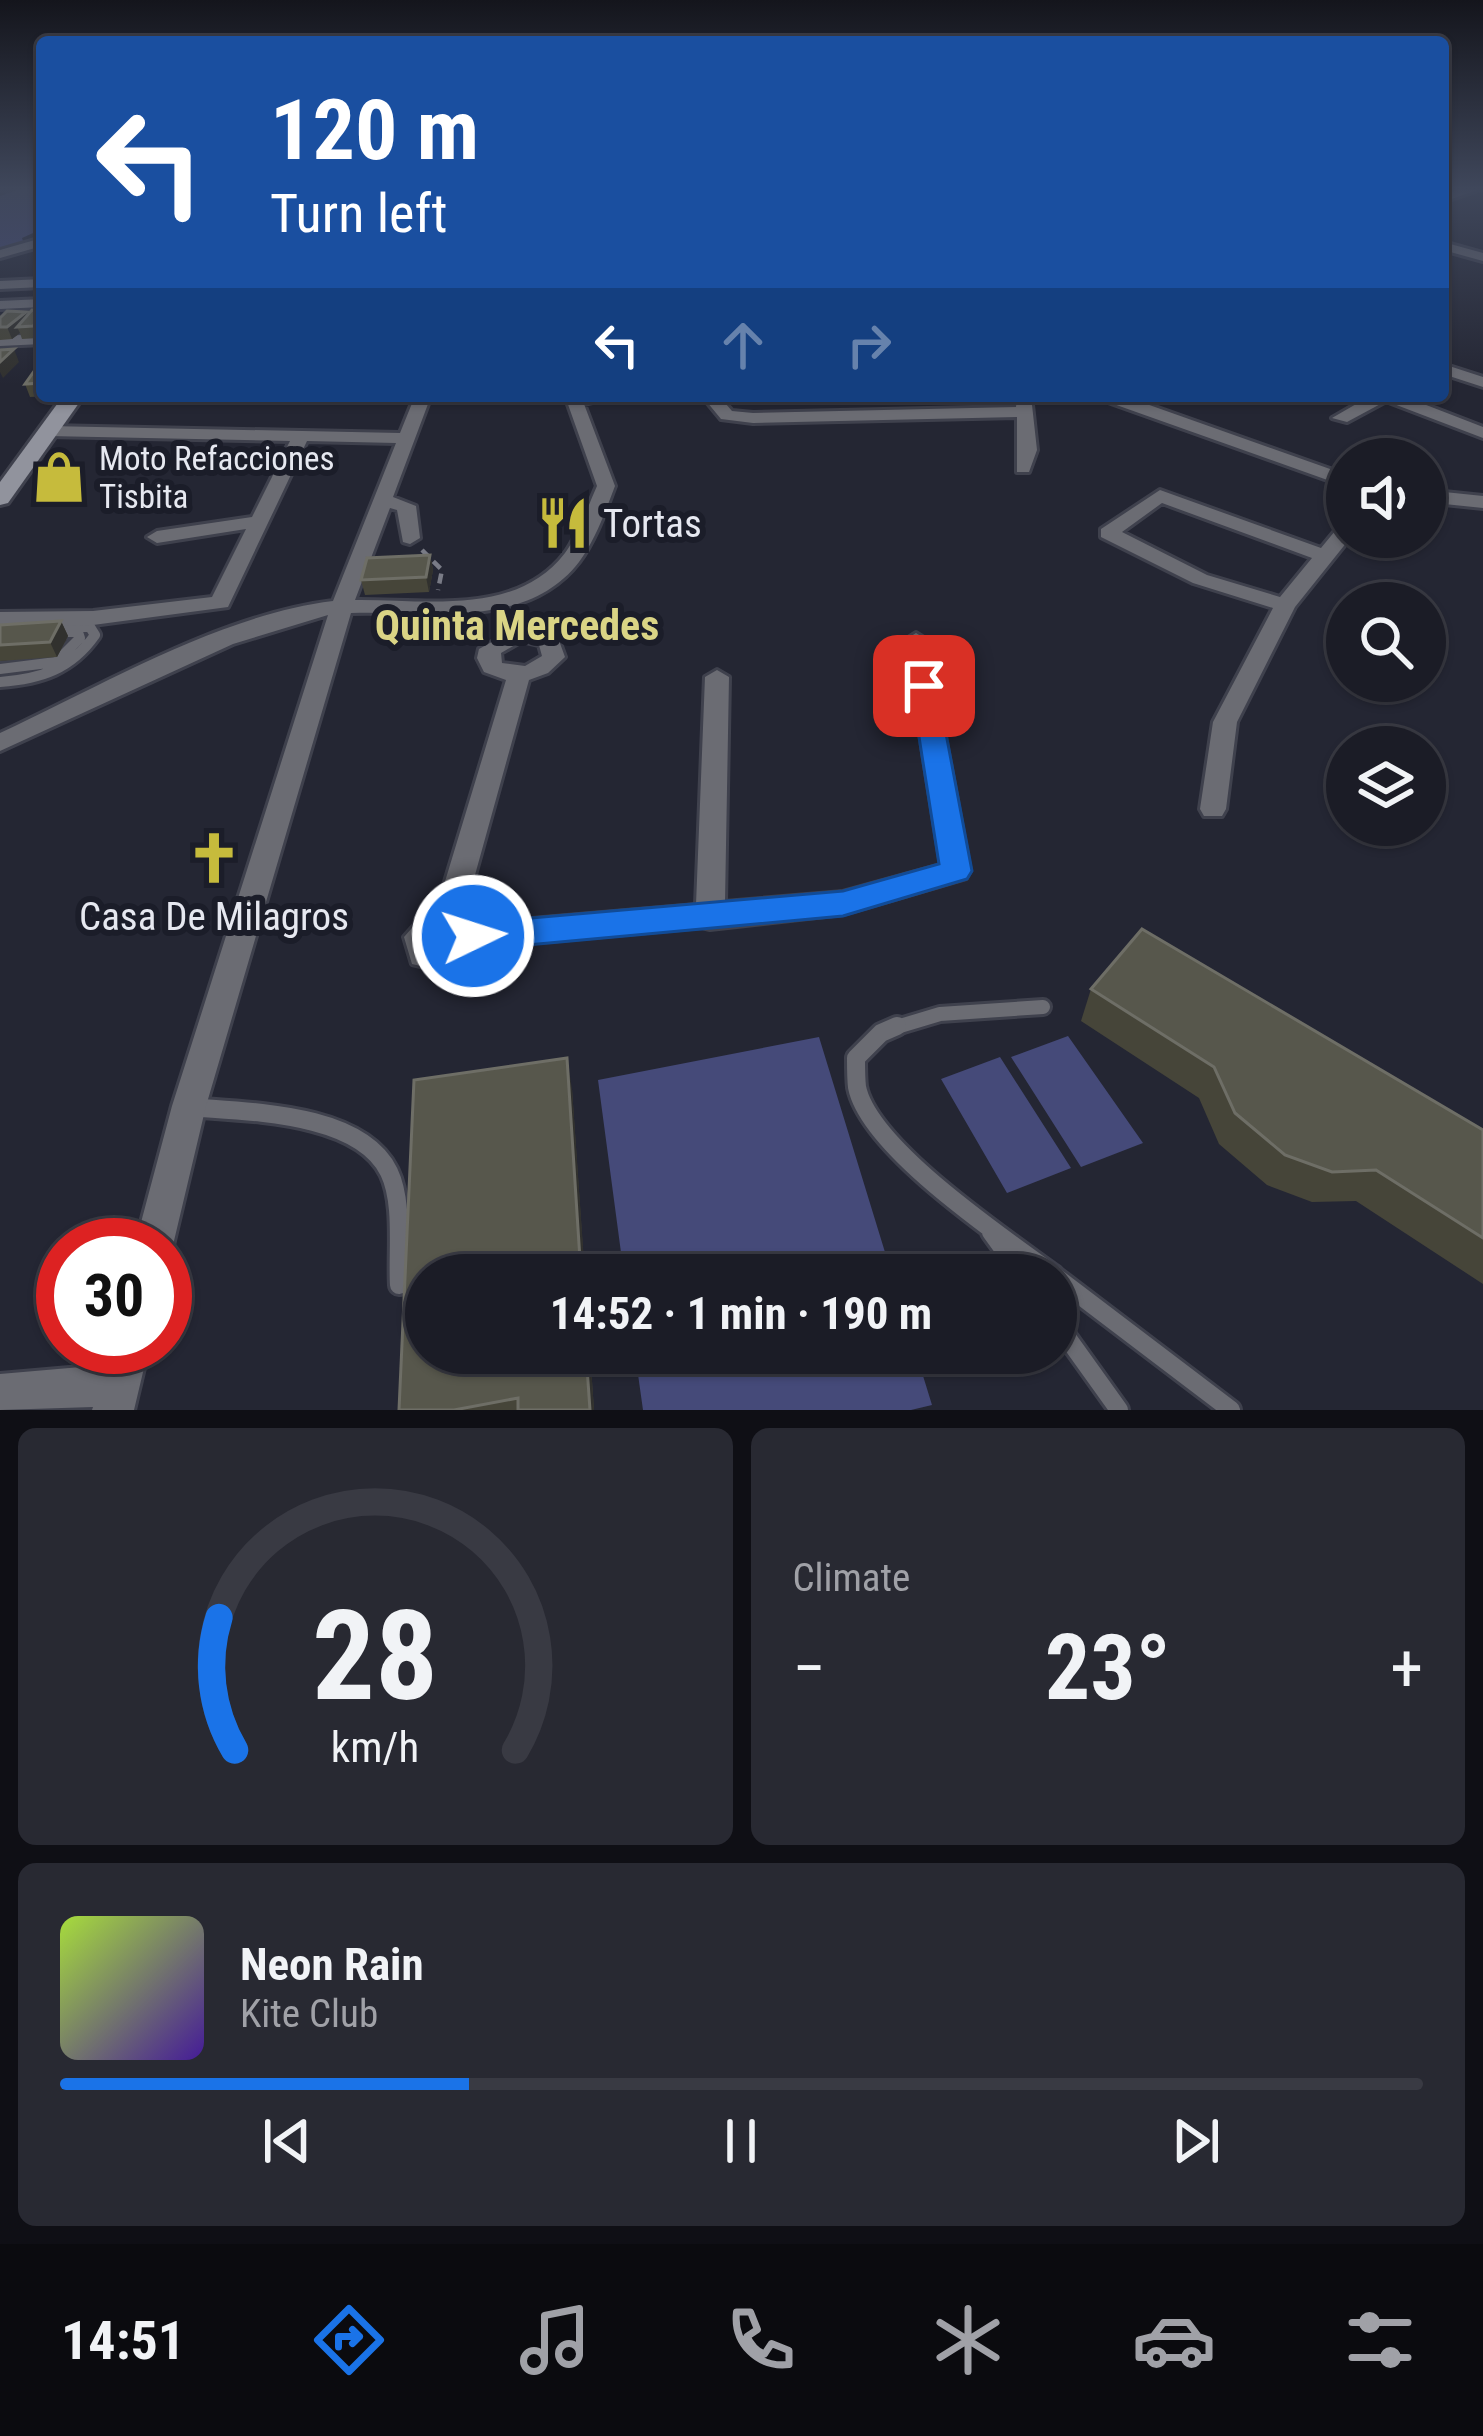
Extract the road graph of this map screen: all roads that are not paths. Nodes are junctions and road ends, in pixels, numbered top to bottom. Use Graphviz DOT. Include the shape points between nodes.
graph roads {
  1 [pos="36,269"];
  2 [pos="0,272"];
  3 [pos="36,283"];
  4 [pos="0,285"];
  5 [pos="36,303"];
  6 [pos="0,305"];
  7 [pos="36,339"];
  8 [pos="0,341"];
  9 [pos="1449,371"];
  10 [pos="1483,382"];
  11 [pos="70,402"];
  12 [pos="423,402"];
  13 [pos="574,402"];
  14 [pos="716,402"];
  15 [pos="1125,402"];
  16 [pos="1373,402"];
  17 [pos="1401,402"];
  18 [pos="1025,404"];
  19 [pos="891,405"];
  20 [pos="1341,418"];
  21 [pos="48,431"];
  22 [pos="1483,433"];
  23 [pos="302,434"];
  24 [pos="405,438"];
  25 [pos="1023,468"];
  26 [pos="1326,475"];
  27 [pos="0,498"];
  28 [pos="1446,498"];
  29 [pos="385,501"];
  30 [pos="1483,502"];
  31 [pos="262,521"];
  32 [pos="157,537"];
  33 [pos="410,538"];
  34 [pos="1325,556"];
  35 [pos="534,591"];
  36 [pos="503,599"];
  37 [pos="1285,605"];
  38 [pos="341,609"];
  39 [pos="0,619"];
  40 [pos="0,630"];
  41 [pos="22,634"];
  42 [pos="538,635"];
  43 [pos="500,640"];
  44 [pos="916,640"];
  45 [pos="0,669"];
  46 [pos="519,675"];
  47 [pos="717,677"];
  48 [pos="0,682"];
  49 [pos="0,743"];
  50 [pos="1214,809"];
  51 [pos="710,918"];
  52 [pos="1043,1006"];
  53 [pos="189,1106"];
  54 [pos="161,1218"];
  55 [pos="984,1222"];
  56 [pos="1007,1254"];
  57 [pos="1026,1254"];
  58 [pos="399,1285"];
  59 [pos="1077,1293"];
  60 [pos="1077,1351"];
  61 [pos="120,1380"];
  62 [pos="0,1394"];
  63 [pos="1119,1410"];
  64 [pos="1232,1410"];
  1 -- 2 [label="street"];
  3 -- 4 [label="street"];
  5 -- 6 [label="street"];
  7 -- 8 [label="street"];
  9 -- 10 [label="street"];
  11 -- 21 [label="main road"];
  12 -- 24 [label="street"];
  13 -- 35 [label="street" via="606,486 576,559"];
  14 -- 19 [label="street" via="728,415 753,418"];
  15 -- 26 [label="street"];
  16 -- 20 [label="street"];
  17 -- 22 [label="street"];
  18 -- 19 [label="street"];
  18 -- 25 [label="street"];
  21 -- 23 [label="street"];
  21 -- 27 [label="main road"];
  23 -- 24 [label="street"];
  23 -- 31 [label="street"];
  24 -- 29 [label="street"];
  28 -- 30 [label="street"];
  29 -- 33 [label="street" via="406,506"];
  29 -- 38 [label="street"];
  31 -- 32 [label="street"];
  31 -- 39 [label="street" via="220,602 93,618"];
  34 -- 37 [label="street"];
  34 -- 37 [label="street" via="1160,496 1108,533 1200,579"];
  35 -- 36 [label="street"];
  35 -- 42 [label="street"];
  36 -- 38 [label="street"];
  36 -- 43 [label="street"];
  37 -- 50 [label="street" via="1226,722"];
  38 -- 49 [label="street" via="235,635"];
  38 -- 53 [label="street"];
  40 -- 48 [label="lane" via="74,625 95,635 81,658 56,674"];
  41 -- 45 [label="lane" via="80,638 62,662"];
  42 -- 43 [label="street"];
  42 -- 46 [label="street" via="554,657"];
  43 -- 46 [label="street" via="488,658 492,667"];
  44 -- 51 [label="street" via="956,871 843,903"];
  46 -- 51 [label="street" via="461,927"];
  47 -- 51 [label="street"];
  52 -- 55 [label="lane" via="947,1012 879,1034 861,1050 855,1075 875,1127 911,1167"];
  53 -- 54 [label="street"];
  53 -- 58 [label="lane" via="322,1122 356,1138 388,1172"];
  55 -- 56 [label="lane"];
  55 -- 57 [label="lane"];
  59 -- 64 [label="lane"];
  60 -- 63 [label="lane"];
  61 -- 62 [label="street"];
}
